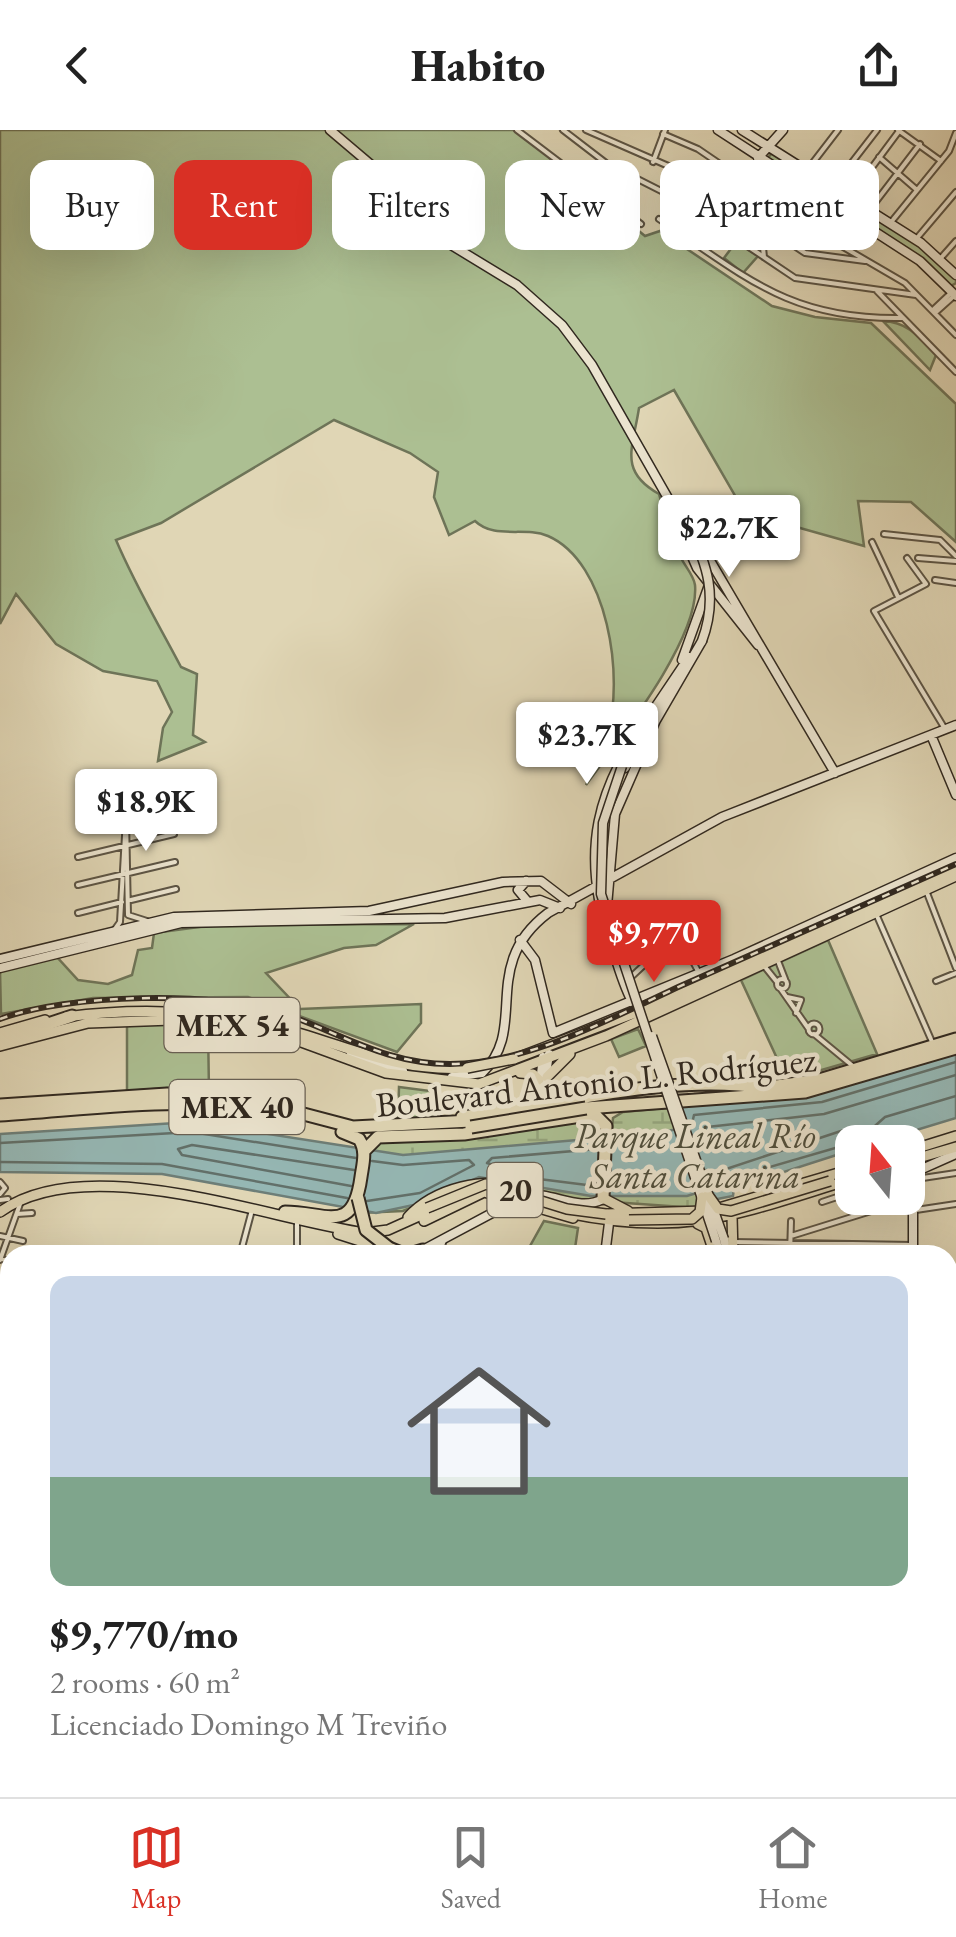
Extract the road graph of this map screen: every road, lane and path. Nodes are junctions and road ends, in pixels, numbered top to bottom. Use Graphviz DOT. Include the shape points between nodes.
graph roads {
  1 [pos="334,130"];
  2 [pos="516,130"];
  3 [pos="563,130"];
  4 [pos="586,130"];
  5 [pos="718,130"];
  6 [pos="742,130"];
  7 [pos="783,130"];
  8 [pos="838,130"];
  9 [pos="877,130"];
  10 [pos="899,130"];
  11 [pos="664,132"];
  12 [pos="956,133"];
  13 [pos="920,144"];
  14 [pos="768,148"];
  15 [pos="949,150"];
  16 [pos="879,157"];
  17 [pos="956,157"];
  18 [pos="759,158"];
  19 [pos="713,160"];
  20 [pos="762,160"];
  21 [pos="786,160"];
  22 [pos="816,160"];
  23 [pos="854,160"];
  24 [pos="876,160"];
  25 [pos="941,161"];
  26 [pos="653,162"];
  27 [pos="660,165"];
  28 [pos="898,174"];
  29 [pos="917,190"];
  30 [pos="956,192"];
  31 [pos="879,199"];
  32 [pos="659,219"];
  33 [pos="879,220"];
  34 [pos="641,224"];
  35 [pos="888,226"];
  36 [pos="879,236"];
  37 [pos="916,240"];
  38 [pos="956,241"];
  39 [pos="763,250"];
  40 [pos="802,250"];
  41 [pos="848,250"];
  42 [pos="764,258"];
  43 [pos="940,259"];
  44 [pos="865,261"];
  45 [pos="956,275"];
  46 [pos="877,291"];
  47 [pos="955,292"];
  48 [pos="916,295"];
  49 [pos="934,312"];
  50 [pos="902,318"];
  51 [pos="956,335"];
  52 [pos="956,372"];
  53 [pos="674,504"];
  54 [pos="884,534"];
  55 [pos="872,542"];
  56 [pos="907,558"];
  57 [pos="918,558"];
  58 [pos="956,559"];
  59 [pos="720,574"];
  60 [pos="934,580"];
  61 [pos="708,582"];
  62 [pos="956,583"];
  63 [pos="898,597"];
  64 [pos="734,598"];
  65 [pos="727,606"];
  66 [pos="700,640"];
  67 [pos="768,657"];
  68 [pos="673,678"];
  69 [pos="655,715"];
  70 [pos="956,727"];
  71 [pos="945,729"];
  72 [pos="932,736"];
  73 [pos="835,774"];
  74 [pos="956,795"];
  75 [pos="596,832"];
  76 [pos="612,833"];
  77 [pos="174,834"];
  78 [pos="126,846"];
  79 [pos="78,858"];
  80 [pos="956,858"];
  81 [pos="175,862"];
  82 [pos="610,862"];
  83 [pos="624,870"];
  84 [pos="130,872"];
  85 [pos="122,874"];
  86 [pos="956,875"];
  87 [pos="526,881"];
  88 [pos="78,885"];
  89 [pos="600,888"];
  90 [pos="176,889"];
  91 [pos="927,893"];
  92 [pos="434,894"];
  93 [pos="129,900"];
  94 [pos="121,902"];
  95 [pos="528,902"];
  96 [pos="570,903"];
  97 [pos="560,908"];
  98 [pos="78,913"];
  99 [pos="878,916"];
  100 [pos="434,919"];
  101 [pos="152,922"];
  102 [pos="113,931"];
  103 [pos="522,941"];
  104 [pos="0,960"];
  105 [pos="778,961"];
  106 [pos="740,966"];
  107 [pos="765,967"];
  108 [pos="0,968"];
  109 [pos="956,970"];
  110 [pos="700,974"];
  111 [pos="629,978"];
  112 [pos="726,981"];
  113 [pos="936,981"];
  114 [pos="781,986"];
  115 [pos="786,995"];
  116 [pos="638,1007"];
  117 [pos="796,1013"];
  118 [pos="72,1016"];
  119 [pos="809,1025"];
  120 [pos="63,1028"];
  121 [pos="820,1030"];
  122 [pos="814,1034"];
  123 [pos="824,1039"];
  124 [pos="956,1039"];
  125 [pos="0,1041"];
  126 [pos="934,1046"];
  127 [pos="956,1048"];
  128 [pos="573,1050"];
  129 [pos="351,1054"];
  130 [pos="546,1056"];
  131 [pos="842,1058"];
  132 [pos="496,1062"];
  133 [pos="859,1068"];
  134 [pos="662,1074"];
  135 [pos="507,1075"];
  136 [pos="836,1075"];
  137 [pos="543,1083"];
  138 [pos="460,1084"];
  139 [pos="766,1088"];
  140 [pos="716,1090"];
  141 [pos="642,1091"];
  142 [pos="674,1092"];
  143 [pos="751,1097"];
  144 [pos="628,1098"];
  145 [pos="562,1100"];
  146 [pos="656,1104"];
  147 [pos="586,1105"];
  148 [pos="0,1106"];
  149 [pos="534,1106"];
  150 [pos="603,1108"];
  151 [pos="0,1115"];
  152 [pos="548,1122"];
  153 [pos="471,1124"];
  154 [pos="438,1125"];
  155 [pos="518,1127"];
  156 [pos="606,1127"];
  157 [pos="342,1132"];
  158 [pos="956,1136"];
  159 [pos="925,1146"];
  160 [pos="956,1150"];
  161 [pos="364,1151"];
  162 [pos="925,1158"];
  163 [pos="925,1168"];
  164 [pos="956,1174"];
  165 [pos="925,1175"];
  166 [pos="835,1177"];
  167 [pos="835,1179"];
  168 [pos="835,1179"];
  169 [pos="0,1182"];
  170 [pos="705,1196"];
  171 [pos="358,1198"];
  172 [pos="603,1198"];
  173 [pos="835,1198"];
  174 [pos="518,1200"];
  175 [pos="822,1202"];
  176 [pos="4,1203"];
  177 [pos="956,1204"];
  178 [pos="534,1206"];
  179 [pos="925,1208"];
  180 [pos="252,1210"];
  181 [pos="427,1210"];
  182 [pos="32,1212"];
  183 [pos="285,1212"];
  184 [pos="650,1214"];
  185 [pos="858,1215"];
  186 [pos="913,1215"];
  187 [pos="732,1216"];
  188 [pos="15,1217"];
  189 [pos="408,1217"];
  190 [pos="628,1218"];
  191 [pos="302,1221"];
  192 [pos="611,1221"];
  193 [pos="791,1221"];
  194 [pos="696,1224"];
  195 [pos="388,1230"];
  196 [pos="0,1236"];
  197 [pos="791,1236"];
  198 [pos="7,1238"];
  199 [pos="444,1240"];
  200 [pos="23,1241"];
  201 [pos="724,1241"];
  202 [pos="5,1245"];
  203 [pos="242,1245"];
  204 [pos="298,1245"];
  205 [pos="375,1245"];
  206 [pos="388,1245"];
  207 [pos="434,1245"];
  208 [pos="442,1245"];
  209 [pos="609,1245"];
  210 [pos="713,1245"];
  211 [pos="722,1245"];
  212 [pos="726,1245"];
  213 [pos="790,1245"];
  214 [pos="913,1245"];
  1 -- 53 [label="main road" via="376,169 420,226 517,285 562,325"];
  2 -- 34 [label="street"];
  3 -- 42 [label="street"];
  4 -- 26 [label="street"];
  5 -- 18 [label="main road"];
  6 -- 14 [label="main road"];
  7 -- 14 [label="main road"];
  8 -- 22 [label="street"];
  9 -- 23 [label="street"];
  10 -- 13 [label="street"];
  10 -- 16 [label="street"];
  11 -- 19 [label="street"];
  11 -- 26 [label="street"];
  12 -- 15 [label="street"];
  13 -- 25 [label="street"];
  13 -- 28 [label="street"];
  14 -- 18 [label="main road"];
  14 -- 21 [label="main road"];
  15 -- 17 [label="street"];
  15 -- 25 [label="street"];
  16 -- 24 [label="street"];
  16 -- 28 [label="street"];
  18 -- 20 [label="main road"];
  25 -- 29 [label="street"];
  26 -- 27 [label="street"];
  28 -- 29 [label="street"];
  28 -- 31 [label="street"];
  29 -- 35 [label="street"];
  30 -- 37 [label="street"];
  32 -- 50 [label="street" via="788,302"];
  33 -- 35 [label="main road"];
  35 -- 37 [label="main road"];
  36 -- 47 [label="main road"];
  37 -- 43 [label="main road"];
  38 -- 43 [label="street"];
  39 -- 42 [label="street"];
  40 -- 44 [label="street"];
  41 -- 44 [label="street"];
  42 -- 46 [label="street" via="801,280"];
  43 -- 45 [label="main road"];
  44 -- 48 [label="street"];
  46 -- 48 [label="street"];
  46 -- 50 [label="street"];
  47 -- 49 [label="street"];
  48 -- 49 [label="street"];
  49 -- 51 [label="street"];
  50 -- 52 [label="street"];
  53 -- 59 [label="main road"];
  53 -- 61 [label="main road" via="684,543"];
  53 -- 66 [label="main road, bridge" via="710,582 710,612"];
  54 -- 58 [label="street" via="936,540"];
  55 -- 63 [label="street"];
  56 -- 63 [label="street" via="926,582"];
  57 -- 58 [label="street"];
  59 -- 61 [label="main road"];
  59 -- 64 [label="main road"];
  60 -- 62 [label="street"];
  61 -- 65 [label="main road"];
  61 -- 68 [label="main road" via="696,630"];
  63 -- 71 [label="street" via="875,613"];
  64 -- 65 [label="main road"];
  64 -- 67 [label="main road"];
  65 -- 67 [label="main road"];
  66 -- 68 [label="main road"];
  66 -- 69 [label="main road"];
  67 -- 73 [label="main road"];
  68 -- 69 [label="main road"];
  69 -- 75 [label="main road" via="612,772"];
  69 -- 76 [label="main road"];
  69 -- 170 [label="main road, bridge" via="624,767 606,834 609,910"];
  70 -- 71 [label="main road"];
  70 -- 72 [label="main road"];
  71 -- 72 [label="main road"];
  72 -- 73 [label="main road"];
  72 -- 74 [label="main road"];
  73 -- 83 [label="main road" via="722,817"];
  73 -- 89 [label="main road" via="716,823"];
  75 -- 76 [label="main road"];
  75 -- 89 [label="main road"];
  76 -- 82 [label="main road"];
  77 -- 78 [label="street"];
  78 -- 79 [label="street"];
  78 -- 84 [label="street"];
  78 -- 85 [label="street"];
  80 -- 110 [label="main road"];
  81 -- 84 [label="street"];
  82 -- 83 [label="main road"];
  82 -- 89 [label="main road"];
  83 -- 89 [label="main road"];
  84 -- 85 [label="street"];
  84 -- 93 [label="street"];
  85 -- 88 [label="street"];
  85 -- 94 [label="street"];
  86 -- 91 [label="main road"];
  86 -- 106 [label="main road, MEX 54"];
  86 -- 112 [label="main road, MEX 54"];
  87 -- 92 [label="main road"];
  87 -- 95 [label="main road" via="518,890"];
  87 -- 96 [label="main road" via="545,883"];
  89 -- 96 [label="main road"];
  89 -- 111 [label="main road"];
  89 -- 116 [label="main road"];
  90 -- 93 [label="street"];
  91 -- 99 [label="main road"];
  91 -- 109 [label="street"];
  92 -- 100 [label="main road"];
  92 -- 101 [label="main road" via="369,911 190,915"];
  93 -- 94 [label="street"];
  93 -- 101 [label="street" via="130,918"];
  94 -- 98 [label="street"];
  94 -- 102 [label="street"];
  95 -- 97 [label="main road" via="547,900"];
  95 -- 100 [label="main road"];
  96 -- 97 [label="main road"];
  97 -- 103 [label="main road"];
  99 -- 105 [label="main road"];
  99 -- 126 [label="street"];
  100 -- 108 [label="main road" via="182,923"];
  101 -- 102 [label="main road"];
  102 -- 104 [label="main road"];
  103 -- 116 [label="main road" via="535,960 552,1032"];
  103 -- 129 [label="main road" via="507,972 502,1040 482,1072 464,1078 410,1072"];
  103 -- 132 [label="main road" via="512,971 506,1040"];
  105 -- 107 [label="main road"];
  105 -- 114 [label="street"];
  106 -- 112 [label="main road"];
  106 -- 116 [label="main road, MEX 54"];
  107 -- 112 [label="main road"];
  107 -- 114 [label="street"];
  109 -- 113 [label="street"];
  110 -- 111 [label="street" via="678,933"];
  110 -- 116 [label="main road"];
  111 -- 116 [label="main road"];
  112 -- 116 [label="main road, MEX 54"];
  114 -- 115 [label="street"];
  115 -- 117 [label="street"];
  115 -- 117 [label="street" via="801,1000"];
  116 -- 128 [label="main road, MEX 54"];
  116 -- 130 [label="main road, MEX 54"];
  116 -- 134 [label="main road"];
  117 -- 119 [label="street"];
  118 -- 125 [label="highway"];
  118 -- 129 [label="main road, MEX 54" via="157,1010 215,1015 290,1031"];
  119 -- 121 [label="street"];
  119 -- 122 [label="street"];
  120 -- 125 [label="highway"];
  120 -- 138 [label="main road, MEX 54" via="123,1019 200,1020 296,1040 386,1074"];
  121 -- 122 [label="street"];
  121 -- 123 [label="street"];
  122 -- 123 [label="street"];
  123 -- 131 [label="street"];
  124 -- 126 [label="highway, Boulevard Antonio L. Rodríguez"];
  126 -- 133 [label="highway, Boulevard Antonio L. Rodríguez"];
  127 -- 143 [label="highway, Boulevard Antonio L. Rodríguez / MEX 40" via="821,1089"];
  128 -- 130 [label="main road, MEX 54"];
  128 -- 137 [label="main road"];
  129 -- 130 [label="main road, MEX 54, bridge" via="410,1068 467,1068"];
  130 -- 132 [label="main road" via="502,1071"];
  130 -- 135 [label="main road, MEX 54"];
  130 -- 137 [label="main road"];
  131 -- 133 [label="street"];
  131 -- 136 [label="street"];
  132 -- 138 [label="main road" via="483,1078"];
  133 -- 136 [label="highway, Boulevard Antonio L. Rodríguez"];
  134 -- 141 [label="main road"];
  134 -- 142 [label="main road"];
  135 -- 137 [label="main road" via="532,1074"];
  135 -- 138 [label="main road, MEX 54"];
  136 -- 139 [label="highway, Boulevard Antonio L. Rodríguez"];
  137 -- 145 [label="main road" via="549,1097"];
  137 -- 149 [label="main road"];
  137 -- 149 [label="main road"];
  139 -- 140 [label="highway, Boulevard Antonio L. Rodríguez"];
  139 -- 142 [label="highway" via="737,1084"];
  141 -- 142 [label="highway"];
  141 -- 145 [label="highway"];
  142 -- 143 [label="highway"];
  142 -- 150 [label="highway"];
  143 -- 146 [label="highway, Boulevard Antonio L. Rodríguez / MEX 40"];
  144 -- 147 [label="highway, Boulevard Antonio L. Rodríguez / MEX 40"];
  145 -- 149 [label="highway"];
  146 -- 150 [label="highway, Boulevard Antonio L. Rodríguez / MEX 40"];
  146 -- 156 [label="highway" via="617,1112"];
  147 -- 150 [label="highway, Boulevard Antonio L. Rodríguez / MEX 40"];
  147 -- 153 [label="highway, Boulevard Antonio L. Rodríguez / MEX 40, bridge"];
  148 -- 154 [label="highway, Boulevard Antonio L. Rodríguez / MEX 40" via="167,1094 250,1100 353,1127"];
  149 -- 152 [label="main road"];
  149 -- 154 [label="highway"];
  149 -- 155 [label="main road" via="531,1120"];
  151 -- 157 [label="highway, Boulevard Antonio L. Rodríguez / MEX 40" via="235,1106"];
  152 -- 155 [label="highway"];
  152 -- 156 [label="highway" via="594,1114"];
  153 -- 154 [label="highway, Boulevard Antonio L. Rodríguez / MEX 40"];
  153 -- 157 [label="highway, Boulevard Antonio L. Rodríguez / MEX 40"];
  155 -- 161 [label="highway" via="378,1137"];
  156 -- 172 [label="highway"];
  157 -- 161 [label="highway" via="360,1139"];
  158 -- 159 [label="main road"];
  160 -- 162 [label="main road"];
  160 -- 163 [label="main road"];
  161 -- 171 [label="highway"];
  164 -- 165 [label="street"];
  166 -- 184 [label="main road, 20" via="710,1210"];
  167 -- 170 [label="main road, bridge" via="727,1212"];
  168 -- 187 [label="main road, 20"];
  169 -- 176 [label="street"];
  170 -- 190 [label="main road, bridge" via="692,1218"];
  170 -- 201 [label="main road, bridge"];
  171 -- 183 [label="highway" via="347,1214"];
  171 -- 206 [label="highway, bridge" via="366,1230"];
  172 -- 174 [label="main road" via="585,1205 543,1194"];
  172 -- 190 [label="main road"];
  173 -- 175 [label="street"];
  174 -- 178 [label="main road"];
  174 -- 189 [label="main road" via="521,1188 476,1182"];
  174 -- 195 [label="main road" via="478,1194"];
  174 -- 199 [label="main road"];
  176 -- 180 [label="main road" via="43,1191 123,1186"];
  176 -- 183 [label="main road" via="42,1186 123,1180"];
  176 -- 188 [label="street"];
  176 -- 188 [label="street"];
  177 -- 179 [label="street"];
  178 -- 190 [label="main road" via="538,1197"];
  178 -- 192 [label="main road"];
  180 -- 191 [label="main road"];
  180 -- 203 [label="street"];
  181 -- 189 [label="main road"];
  181 -- 190 [label="main road, 20, bridge" via="486,1188"];
  181 -- 192 [label="main road, 20, bridge" via="486,1184"];
  181 -- 195 [label="main road"];
  182 -- 188 [label="street"];
  183 -- 189 [label="main road" via="366,1229"];
  184 -- 190 [label="main road"];
  184 -- 192 [label="main road, 20"];
  185 -- 197 [label="street"];
  186 -- 214 [label="main road"];
  187 -- 194 [label="main road, 20"];
  187 -- 201 [label="main road"];
  188 -- 198 [label="street"];
  190 -- 192 [label="main road"];
  190 -- 194 [label="main road, 20"];
  191 -- 195 [label="main road" via="366,1233"];
  191 -- 204 [label="street"];
  191 -- 205 [label="main road"];
  192 -- 209 [label="main road"];
  193 -- 197 [label="street"];
  194 -- 210 [label="main road" via="706,1228"];
  196 -- 198 [label="street"];
  197 -- 213 [label="street"];
  198 -- 200 [label="street"];
  198 -- 202 [label="street"];
  199 -- 207 [label="main road"];
  199 -- 208 [label="street"];
  201 -- 211 [label="main road"];
  201 -- 212 [label="main road"];
  201 -- 213 [label="street"];
}
